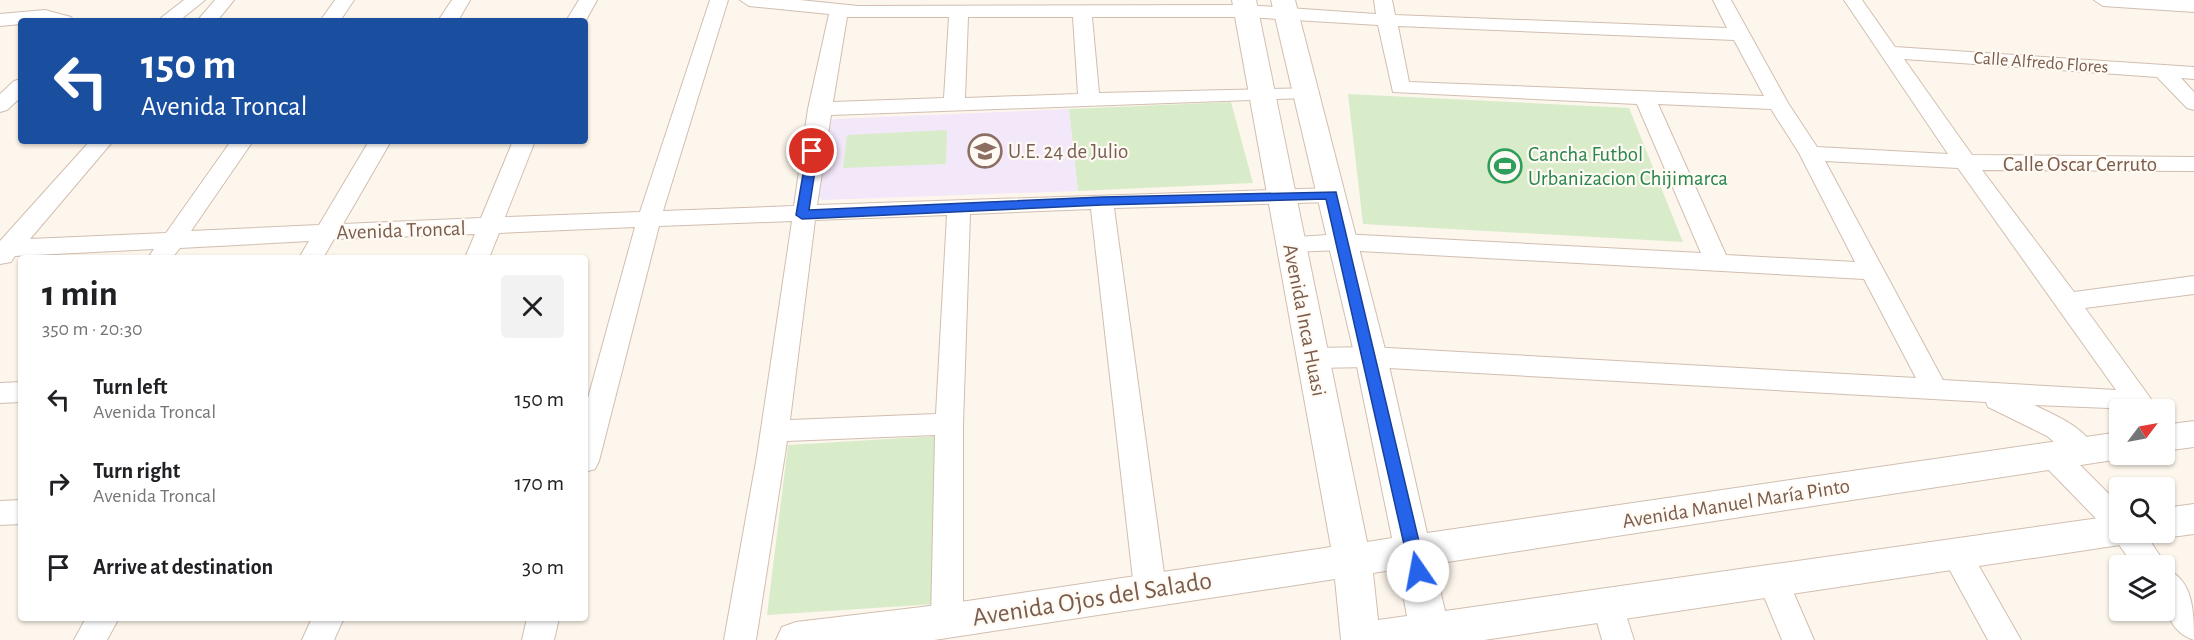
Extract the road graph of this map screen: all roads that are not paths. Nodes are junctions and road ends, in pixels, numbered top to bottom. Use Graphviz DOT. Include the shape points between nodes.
graph roads {
  1 [pos="69,0"];
  2 [pos="196,0"];
  3 [pos="225,0"];
  4 [pos="345,0"];
  5 [pos="461,0"];
  6 [pos="588,0"];
  7 [pos="719,0"];
  8 [pos="749,0"];
  9 [pos="1722,0"];
  10 [pos="1854,0"];
  11 [pos="2103,0"];
  12 [pos="1245,5"];
  13 [pos="930,6"];
  14 [pos="2194,6"];
  15 [pos="1286,7"];
  16 [pos="1082,10"];
  17 [pos="1385,10"];
  18 [pos="839,11"];
  19 [pos="958,12"];
  20 [pos="55,18"];
  21 [pos="171,18"];
  22 [pos="210,18"];
  23 [pos="332,18"];
  24 [pos="450,18"];
  25 [pos="578,18"];
  26 [pos="2,19"];
  27 [pos="18,19"];
  28 [pos="1741,34"];
  29 [pos="1888,52"];
  30 [pos="2162,70"];
  31 [pos="2194,73"];
  32 [pos="18,88"];
  33 [pos="1263,92"];
  34 [pos="1307,92"];
  35 [pos="1089,99"];
  36 [pos="1645,99"];
  37 [pos="1778,103"];
  38 [pos="2194,104"];
  39 [pos="954,105"];
  40 [pos="0,106"];
  41 [pos="819,109"];
  42 [pos="99,144"];
  43 [pos="240,144"];
  44 [pos="378,144"];
  45 [pos="523,144"];
  46 [pos="1810,153"];
  47 [pos="1965,162"];
  48 [pos="2194,164"];
  49 [pos="1281,195"];
  50 [pos="1331,195"];
  51 [pos="1102,201"];
  52 [pos="959,208"];
  53 [pos="802,215"];
  54 [pos="649,220"];
  55 [pos="490,227"];
  56 [pos="327,232"];
  57 [pos="174,239"];
  58 [pos="1342,242"];
  59 [pos="1290,244"];
  60 [pos="3,252"];
  61 [pos="162,255"];
  62 [pos="313,255"];
  63 [pos="478,255"];
  64 [pos="1717,262"];
  65 [pos="1873,271"];
  66 [pos="2194,285"];
  67 [pos="2067,302"];
  68 [pos="1371,357"];
  69 [pos="1312,358"];
  70 [pos="1936,391"];
  71 [pos="18,392"];
  72 [pos="0,393"];
  73 [pos="1984,393"];
  74 [pos="2138,399"];
  75 [pos="2109,402"];
  76 [pos="949,423"];
  77 [pos="774,431"];
  78 [pos="2109,447"];
  79 [pos="588,450"];
  80 [pos="2067,453"];
  81 [pos="18,512"];
  82 [pos="2109,512"];
  83 [pos="0,513"];
  84 [pos="2194,519"];
  85 [pos="2175,522"];
  86 [pos="2109,530"];
  87 [pos="2134,543"];
  88 [pos="1414,551"];
  89 [pos="1956,554"];
  90 [pos="2144,555"];
  91 [pos="1352,560"];
  92 [pos="1774,582"];
  93 [pos="1150,588"];
  94 [pos="2175,598"];
  95 [pos="1608,604"];
  96 [pos="101,621"];
  97 [pos="327,621"];
  98 [pos="542,621"];
  99 [pos="947,621"];
  100 [pos="2194,626"];
  101 [pos="1432,635"];
  102 [pos="90,640"];
  103 [pos="318,640"];
  104 [pos="537,640"];
  105 [pos="740,640"];
  106 [pos="796,640"];
  107 [pos="1363,640"];
  108 [pos="1618,640"];
  109 [pos="1798,640"];
  110 [pos="2005,640"];
  1 -- 20 [label="street"];
  2 -- 21 [label="street"];
  3 -- 22 [label="street"];
  4 -- 23 [label="street"];
  5 -- 24 [label="street"];
  6 -- 25 [label="street"];
  7 -- 54 [label="street"];
  8 -- 18 [label="street"];
  9 -- 28 [label="street"];
  10 -- 29 [label="street"];
  11 -- 14 [label="street"];
  12 -- 15 [label="street"];
  12 -- 16 [label="street"];
  12 -- 33 [label="street, Avenida Inca Huasi"];
  13 -- 18 [label="street"];
  13 -- 19 [label="street"];
  15 -- 17 [label="street"];
  15 -- 34 [label="street"];
  16 -- 19 [label="street"];
  16 -- 35 [label="street"];
  17 -- 28 [label="street"];
  17 -- 36 [label="street" via="1400,88"];
  18 -- 41 [label="street"];
  19 -- 39 [label="street"];
  26 -- 27 [label="street"];
  28 -- 37 [label="street"];
  29 -- 30 [label="street, Calle Alfredo Flores"];
  29 -- 47 [label="street"];
  30 -- 31 [label="street, Calle Alfredo Flores"];
  30 -- 38 [label="street"];
  32 -- 40 [label="street"];
  33 -- 34 [label="street"];
  33 -- 35 [label="street"];
  33 -- 49 [label="street, Avenida Inca Huasi"];
  34 -- 50 [label="street"];
  35 -- 39 [label="street"];
  36 -- 37 [label="street"];
  36 -- 64 [label="street"];
  37 -- 46 [label="street"];
  39 -- 41 [label="street"];
  41 -- 53 [label="street"];
  42 -- 60 [label="street"];
  43 -- 57 [label="street"];
  44 -- 56 [label="street"];
  45 -- 55 [label="street"];
  46 -- 47 [label="street, Calle Oscar Cerruto"];
  46 -- 65 [label="street"];
  47 -- 48 [label="street, Calle Oscar Cerruto"];
  47 -- 67 [label="street"];
  49 -- 50 [label="street, Avenida Troncal"];
  49 -- 51 [label="street, Avenida Troncal"];
  49 -- 59 [label="street, Avenida Inca Huasi"];
  50 -- 58 [label="street"];
  51 -- 52 [label="street, Avenida Troncal"];
  51 -- 93 [label="street"];
  52 -- 53 [label="street, Avenida Troncal"];
  52 -- 76 [label="street"];
  53 -- 54 [label="street, Avenida Troncal"];
  53 -- 77 [label="street"];
  54 -- 55 [label="street, Avenida Troncal"];
  54 -- 79 [label="street"];
  55 -- 56 [label="street, Avenida Troncal"];
  55 -- 63 [label="street"];
  56 -- 57 [label="street, Avenida Troncal"];
  56 -- 62 [label="street"];
  57 -- 60 [label="street, Avenida Troncal"];
  57 -- 61 [label="street"];
  58 -- 59 [label="street"];
  58 -- 64 [label="street"];
  58 -- 68 [label="street"];
  59 -- 69 [label="street, Avenida Inca Huasi"];
  64 -- 65 [label="street"];
  65 -- 70 [label="street"];
  66 -- 67 [label="street"];
  67 -- 74 [label="street"];
  68 -- 69 [label="street"];
  68 -- 70 [label="street"];
  68 -- 88 [label="street"];
  69 -- 91 [label="street, Avenida Inca Huasi"];
  70 -- 73 [label="street"];
  71 -- 72 [label="street"];
  73 -- 75 [label="street"];
  73 -- 80 [label="street" via="2057,428"];
  76 -- 77 [label="street"];
  76 -- 99 [label="street"];
  77 -- 105 [label="street"];
  78 -- 80 [label="street, Avenida Manuel María Pinto"];
  80 -- 82 [label="street"];
  80 -- 88 [label="street, Avenida Manuel María Pinto"];
  81 -- 83 [label="street"];
  84 -- 85 [label="street"];
  86 -- 89 [label="street"];
  87 -- 90 [label="street"];
  88 -- 91 [label="street, Avenida Manuel María Pinto"];
  88 -- 101 [label="street"];
  89 -- 92 [label="street"];
  89 -- 110 [label="street"];
  91 -- 93 [label="street, Avenida Ojos del Salado"];
  91 -- 107 [label="street, Avenida Inca Huasi"];
  92 -- 95 [label="street"];
  92 -- 109 [label="street"];
  93 -- 99 [label="street, Avenida Ojos del Salado"];
  94 -- 100 [label="street"];
  95 -- 101 [label="street"];
  95 -- 108 [label="street"];
  96 -- 102 [label="street"];
  97 -- 103 [label="street"];
  98 -- 104 [label="street"];
  99 -- 106 [label="street, Avenida Ojos del Salado"];
  101 -- 107 [label="street"];
}
